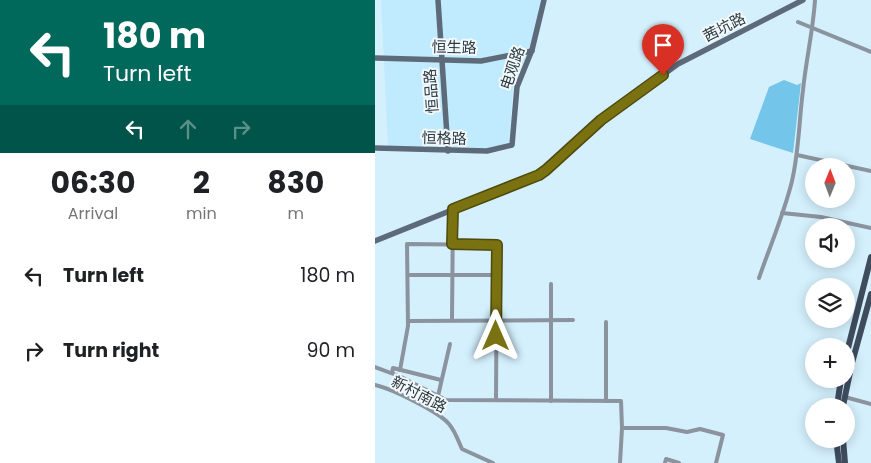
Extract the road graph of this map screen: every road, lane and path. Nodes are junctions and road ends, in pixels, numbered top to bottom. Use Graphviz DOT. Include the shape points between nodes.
graph roads {
  1 [pos="438,0"];
  2 [pos="544,0"];
  3 [pos="803,0"];
  4 [pos="815,0"];
  5 [pos="798,22"];
  6 [pos="813,28"];
  7 [pos="531,51"];
  8 [pos="871,52"];
  9 [pos="375,58"];
  10 [pos="442,60"];
  11 [pos="512,145"];
  12 [pos="375,148"];
  13 [pos="448,151"];
  14 [pos="797,155"];
  15 [pos="871,171"];
  16 [pos="453,209"];
  17 [pos="782,213"];
  18 [pos="871,228"];
  19 [pos="375,241"];
  20 [pos="452,244"];
  21 [pos="871,257"];
  22 [pos="408,275"];
  23 [pos="452,275"];
  24 [pos="497,275"];
  25 [pos="759,278"];
  26 [pos="551,284"];
  27 [pos="871,294"];
  28 [pos="452,320"];
  29 [pos="496,320"];
  30 [pos="551,320"];
  31 [pos="573,320"];
  32 [pos="408,321"];
  33 [pos="606,322"];
  34 [pos="851,338"];
  35 [pos="450,344"];
  36 [pos="375,367"];
  37 [pos="400,370"];
  38 [pos="392,374"];
  39 [pos="441,380"];
  40 [pos="375,385"];
  41 [pos="438,396"];
  42 [pos="845,397"];
  43 [pos="496,400"];
  44 [pos="551,401"];
  45 [pos="606,401"];
  46 [pos="871,404"];
  47 [pos="622,428"];
  48 [pos="837,448"];
  49 [pos="844,448"];
  50 [pos="493,463"];
  51 [pos="620,463"];
  52 [pos="665,463"];
  53 [pos="679,463"];
  54 [pos="716,463"];
  55 [pos="839,463"];
  56 [pos="845,463"];
  1 -- 10 [label="street, 恒品路"];
  2 -- 7 [label="street, 电观路"];
  3 -- 16 [label="street, 茜坑路" via="678,64 601,120 539,175"];
  4 -- 6 [label="street"];
  5 -- 6 [label="street"];
  6 -- 8 [label="street"];
  6 -- 14 [label="street"];
  7 -- 10 [label="street, 恒生路" via="487,60"];
  7 -- 11 [label="street, 电观路" via="517,87"];
  9 -- 10 [label="street, 恒生路"];
  10 -- 13 [label="street, 恒品路"];
  11 -- 13 [label="street, 恒格路" via="487,151"];
  12 -- 13 [label="street, 恒格路"];
  14 -- 15 [label="street"];
  14 -- 17 [label="street"];
  16 -- 19 [label="street, 茜坑路"];
  16 -- 20 [label="street"];
  17 -- 18 [label="street" via="821,217"];
  17 -- 25 [label="street"];
  20 -- 22 [label="street" via="407,244"];
  20 -- 23 [label="street"];
  20 -- 24 [label="street" via="497,245"];
  21 -- 34 [label="main road"];
  22 -- 23 [label="street"];
  22 -- 32 [label="street"];
  23 -- 24 [label="street"];
  23 -- 28 [label="street"];
  24 -- 29 [label="street"];
  26 -- 30 [label="street"];
  27 -- 42 [label="main road"];
  28 -- 29 [label="street"];
  28 -- 32 [label="street"];
  29 -- 30 [label="street"];
  29 -- 43 [label="street"];
  30 -- 31 [label="street"];
  30 -- 44 [label="street"];
  32 -- 37 [label="street"];
  33 -- 45 [label="street"];
  35 -- 39 [label="street"];
  36 -- 38 [label="street"];
  37 -- 38 [label="street" via="393,368"];
  37 -- 39 [label="street"];
  38 -- 41 [label="street"];
  39 -- 41 [label="street"];
  40 -- 50 [label="street, 新村南路" via="439,416 453,430 462,449"];
  41 -- 43 [label="street" via="446,400"];
  42 -- 46 [label="street"];
  43 -- 44 [label="street"];
  44 -- 45 [label="street"];
  45 -- 47 [label="street" via="621,401"];
  47 -- 51 [label="street"];
  47 -- 54 [label="street" via="666,428 687,432 700,429 723,435"];
  48 -- 55 [label="main road"];
  49 -- 56 [label="main road"];
  52 -- 53 [label="street" via="666,459"];
}
